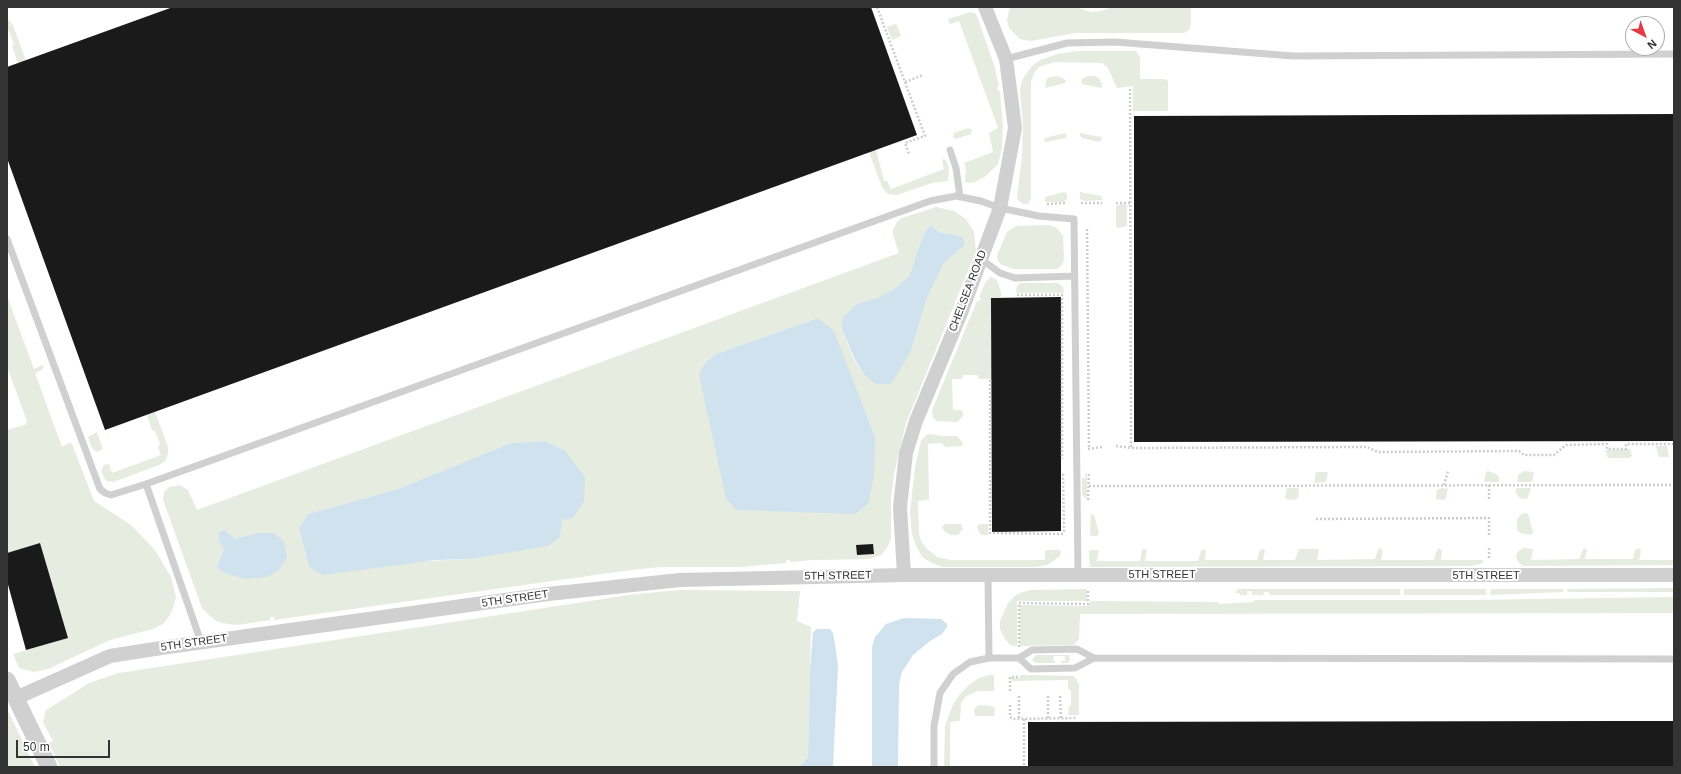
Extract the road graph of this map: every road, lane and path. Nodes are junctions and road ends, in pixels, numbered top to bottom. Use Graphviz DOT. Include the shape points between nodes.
graph roads {
  1 [pos="878,7"];
  2 [pos="985,7"];
  3 [pos="1674,54"];
  4 [pos="1006,59"];
  5 [pos="923,75"];
  6 [pos="905,82"];
  7 [pos="1130,89"];
  8 [pos="950,150"];
  9 [pos="909,154"];
  10 [pos="960,197"];
  11 [pos="1065,203"];
  12 [pos="1081,203"];
  13 [pos="1102,203"];
  14 [pos="1116,203"];
  15 [pos="1130,203"];
  16 [pos="1047,204"];
  17 [pos="1000,208"];
  18 [pos="1086,229"];
  19 [pos="7,239"];
  20 [pos="981,259"];
  21 [pos="1074,276"];
  22 [pos="1017,295"];
  23 [pos="990,380"];
  24 [pos="1674,444"];
  25 [pos="1116,446"];
  26 [pos="1102,447"];
  27 [pos="1089,448"];
  28 [pos="1131,448"];
  29 [pos="1083,449"];
  30 [pos="1062,459"];
  31 [pos="1448,471"];
  32 [pos="1089,472"];
  33 [pos="1063,473"];
  34 [pos="146,484"];
  35 [pos="1444,485"];
  36 [pos="1489,485"];
  37 [pos="1674,485"];
  38 [pos="1089,486"];
  39 [pos="1489,499"];
  40 [pos="1088,500"];
  41 [pos="1316,518"];
  42 [pos="1489,535"];
  43 [pos="1489,548"];
  44 [pos="1489,558"];
  45 [pos="904,575"];
  46 [pos="1078,575"];
  47 [pos="1674,575"];
  48 [pos="988,576"];
  49 [pos="1088,590"];
  50 [pos="201,642"];
  51 [pos="1019,646"];
  52 [pos="989,658"];
  53 [pos="1019,658"];
  54 [pos="1094,658"];
  55 [pos="1674,659"];
  56 [pos="1018,677"];
  57 [pos="7,680"];
  58 [pos="1010,691"];
  59 [pos="1019,696"];
  60 [pos="1048,696"];
  61 [pos="1060,696"];
  62 [pos="16,698"];
  63 [pos="1010,706"];
  64 [pos="1076,718"];
  65 [pos="1019,719"];
  66 [pos="1024,719"];
  67 [pos="1048,719"];
  68 [pos="1061,719"];
  69 [pos="49,767"];
  70 [pos="934,767"];
  71 [pos="1024,767"];
  1 -- 6 [label="path"];
  2 -- 4 [label="street, CHELSEA ROAD"];
  3 -- 4 [label="lane" via="1293,56 1115,42 1067,43"];
  4 -- 17 [label="street, CHELSEA ROAD" via="1015,128"];
  5 -- 6 [label="path"];
  6 -- 9 [label="path" via="924,136 905,143"];
  7 -- 15 [label="path"];
  8 -- 10 [label="lane" via="956,168"];
  10 -- 17 [label="lane"];
  10 -- 34 [label="lane" via="930,201 911,207"];
  11 -- 16 [label="path"];
  12 -- 13 [label="path"];
  14 -- 15 [label="path"];
  15 -- 28 [label="path"];
  17 -- 20 [label="street, CHELSEA ROAD"];
  17 -- 21 [label="lane" via="1039,216 1074,219"];
  18 -- 27 [label="path"];
  19 -- 34 [label="lane" via="100,489 111,495"];
  20 -- 21 [label="lane" via="1000,273 1015,278"];
  20 -- 45 [label="street, CHELSEA ROAD" via="916,420 906,453 900,507"];
  21 -- 46 [label="lane"];
  22 -- 30 [label="path" via="1062,295"];
  23 -- 33 [label="path" via="990,534 1062,534"];
  24 -- 28 [label="path" via="1626,444 1626,449 1607,449 1607,444 1566,444 1554,455 1524,455 1519,451 1378,452 1367,447"];
  25 -- 28 [label="path"];
  26 -- 27 [label="path"];
  27 -- 29 [label="path"];
  31 -- 35 [label="path"];
  32 -- 38 [label="path"];
  34 -- 50 [label="lane"];
  35 -- 36 [label="path"];
  35 -- 38 [label="path"];
  36 -- 37 [label="path"];
  36 -- 39 [label="path"];
  38 -- 40 [label="path"];
  41 -- 42 [label="path" via="1489,518"];
  43 -- 44 [label="path"];
  45 -- 48 [label="street, 5TH STREET"];
  45 -- 50 [label="street, 5TH STREET" via="680,580 615,586"];
  46 -- 47 [label="street, 5TH STREET"];
  46 -- 48 [label="street, 5TH STREET"];
  48 -- 52 [label="lane"];
  49 -- 51 [label="path" via="1088,604 1019,603"];
  50 -- 62 [label="street, 5TH STREET" via="110,656"];
  52 -- 53 [label="lane"];
  52 -- 70 [label="lane" via="970,662 953,674 940,693 934,726"];
  53 -- 54 [label="lane" via="1032,650 1077,649"];
  53 -- 54 [label="lane" via="1031,669 1075,668"];
  54 -- 55 [label="lane"];
  56 -- 58 [label="path" via="1010,677"];
  57 -- 62 [label="street"];
  59 -- 65 [label="path"];
  60 -- 67 [label="path"];
  61 -- 68 [label="path"];
  62 -- 69 [label="street"];
  63 -- 65 [label="path" via="1010,718"];
  64 -- 68 [label="path"];
  65 -- 66 [label="path"];
  66 -- 67 [label="path"];
  66 -- 71 [label="path"];
  67 -- 68 [label="path"];
}
